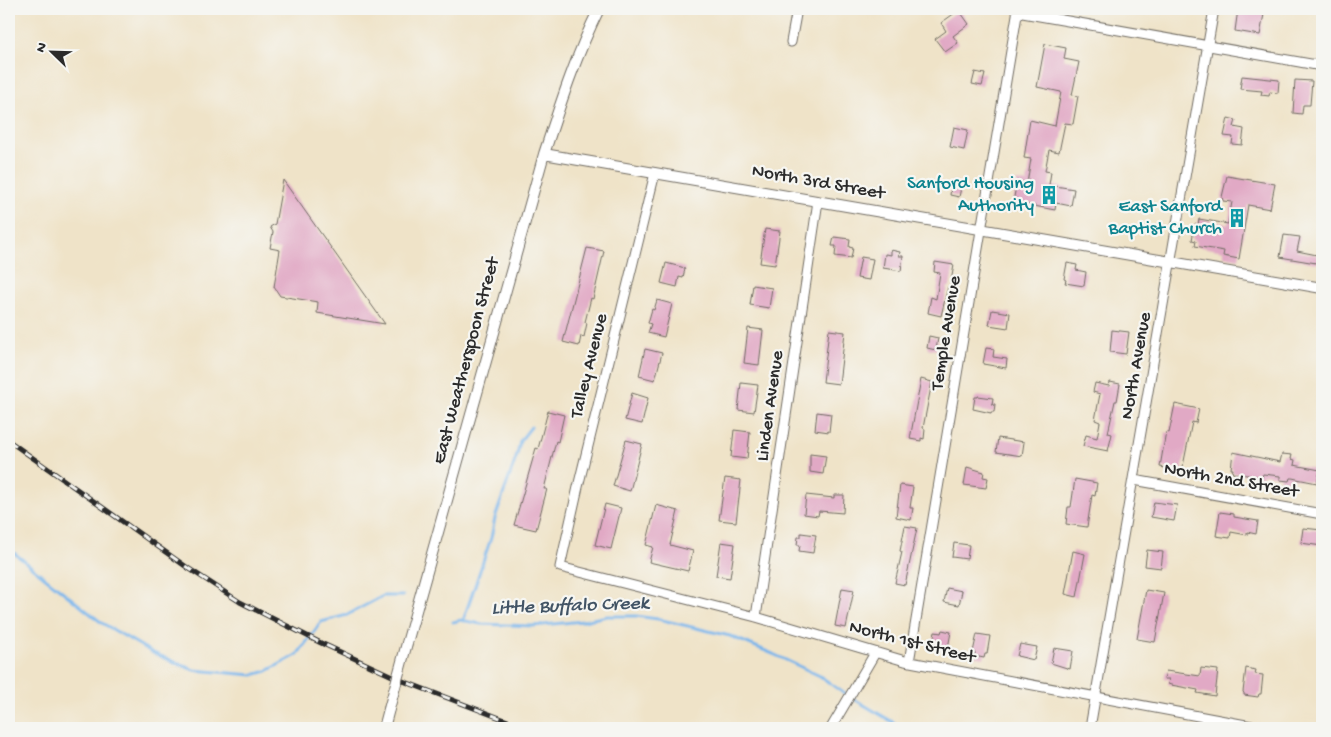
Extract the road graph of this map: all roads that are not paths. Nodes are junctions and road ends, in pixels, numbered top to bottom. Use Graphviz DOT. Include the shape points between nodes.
graph roads {
  1 [pos="598,9"];
  2 [pos="797,9"];
  3 [pos="1214,9"];
  4 [pos="1017,10"];
  5 [pos="791,42"];
  6 [pos="1208,47"];
  7 [pos="1322,66"];
  8 [pos="544,154"];
  9 [pos="656,173"];
  10 [pos="818,201"];
  11 [pos="981,228"];
  12 [pos="1171,262"];
  13 [pos="1322,288"];
  14 [pos="1134,480"];
  15 [pos="1322,514"];
  16 [pos="560,567"];
  17 [pos="756,616"];
  18 [pos="874,653"];
  19 [pos="909,662"];
  20 [pos="1095,698"];
  21 [pos="384,728"];
  22 [pos="831,728"];
  23 [pos="1090,728"];
  24 [pos="1262,728"];
  1 -- 8 [label="street, East Weatherspoon Street"];
  2 -- 5 [label="street"];
  3 -- 6 [label="street, North Avenue"];
  4 -- 6 [label="street"];
  4 -- 11 [label="street, Temple Avenue"];
  6 -- 7 [label="street"];
  6 -- 12 [label="street, North Avenue"];
  8 -- 9 [label="street, North 3rd Street"];
  8 -- 21 [label="street, East Weatherspoon Street, bridge"];
  9 -- 10 [label="street, North 3rd Street"];
  9 -- 16 [label="street, Talley Avenue"];
  10 -- 11 [label="street, North 3rd Street"];
  10 -- 17 [label="street, Linden Avenue"];
  11 -- 12 [label="street, North 3rd Street"];
  11 -- 19 [label="street, Temple Avenue"];
  12 -- 13 [label="street, North 3rd Street"];
  12 -- 14 [label="street, North Avenue"];
  14 -- 15 [label="street, North 2nd Street"];
  14 -- 20 [label="street, North Avenue"];
  16 -- 17 [label="street, North 1st Street"];
  17 -- 18 [label="street, North 1st Street"];
  18 -- 19 [label="street, North 1st Street"];
  18 -- 22 [label="street"];
  19 -- 20 [label="street, North 1st Street"];
  20 -- 23 [label="street, North Avenue"];
  20 -- 24 [label="street, North 1st Street"];
}
